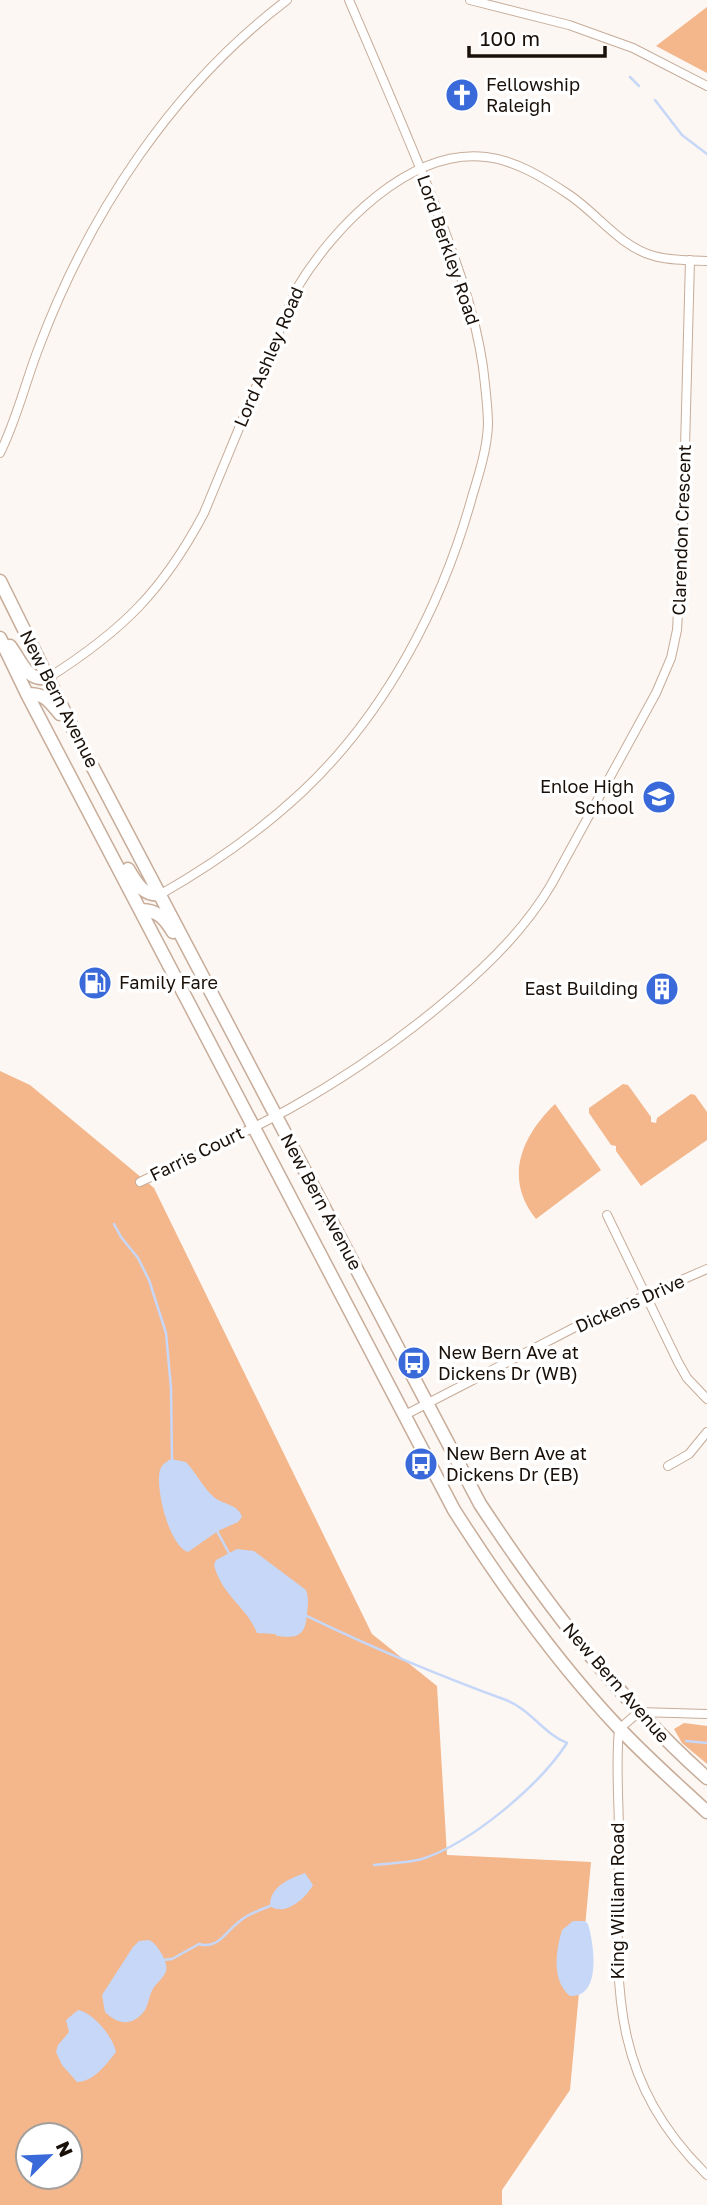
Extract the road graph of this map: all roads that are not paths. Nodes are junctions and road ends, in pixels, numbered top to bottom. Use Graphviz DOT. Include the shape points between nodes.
graph roads {
  1 [pos="287,0"];
  2 [pos="349,0"];
  3 [pos="470,0"];
  4 [pos="707,86"];
  5 [pos="421,169"];
  6 [pos="690,260"];
  7 [pos="707,261"];
  8 [pos="0,453"];
  9 [pos="0,581"];
  10 [pos="0,631"];
  11 [pos="0,638"];
  12 [pos="48,678"];
  13 [pos="27,694"];
  14 [pos="98,776"];
  15 [pos="101,834"];
  16 [pos="161,894"];
  17 [pos="141,910"];
  18 [pos="206,980"];
  19 [pos="276,1116"];
  20 [pos="253,1127"];
  21 [pos="140,1182"];
  22 [pos="607,1215"];
  23 [pos="707,1269"];
  24 [pos="645,1296"];
  25 [pos="707,1399"];
  26 [pos="426,1404"];
  27 [pos="403,1416"];
  28 [pos="707,1432"];
  29 [pos="668,1466"];
  30 [pos="639,1712"];
  31 [pos="707,1714"];
  32 [pos="619,1728"];
  33 [pos="707,1778"];
  34 [pos="707,1812"];
  35 [pos="707,2175"];
  1 -- 8 [label="street" via="200,79 121,181 79,254"];
  2 -- 5 [label="street, Lord Berkley Road"];
  3 -- 4 [label="street" via="569,25 633,48"];
  5 -- 6 [label="street, Lord Ashley Road" via="464,157 508,162 584,204 633,247 655,257"];
  5 -- 12 [label="street, Lord Ashley Road" via="352,217 311,265 289,304 204,513 161,581 122,625"];
  5 -- 16 [label="street, Lord Berkley Road" via="476,325 488,425 480,471 454,556 390,682 329,763 253,834"];
  6 -- 7 [label="street, Lord Ashley Road"];
  6 -- 19 [label="street, Clarendon Crescent" via="680,603 671,658 656,693 551,885 523,926 412,1028"];
  9 -- 12 [label="main road, New Bern Avenue"];
  10 -- 12 [label="main road" via="31,676"];
  11 -- 13 [label="main road, New Bern Avenue"];
  12 -- 14 [label="main road, New Bern Avenue"];
  13 -- 14 [label="main road" via="46,697 60,713"];
  13 -- 15 [label="main road, New Bern Avenue"];
  14 -- 16 [label="main road, New Bern Avenue"];
  15 -- 16 [label="main road" via="140,888"];
  15 -- 17 [label="main road, New Bern Avenue"];
  16 -- 18 [label="main road, New Bern Avenue"];
  17 -- 18 [label="main road" via="167,922"];
  17 -- 20 [label="main road, New Bern Avenue"];
  18 -- 19 [label="main road, New Bern Avenue"];
  19 -- 20 [label="street, Clarendon Crescent"];
  19 -- 26 [label="main road, New Bern Avenue"];
  20 -- 21 [label="street, Farris Court"];
  20 -- 27 [label="main road, New Bern Avenue"];
  22 -- 24 [label="street"];
  23 -- 24 [label="street, Dickens Drive"];
  24 -- 25 [label="street" via="687,1378"];
  24 -- 26 [label="street, Dickens Drive"];
  26 -- 27 [label="street, Dickens Drive"];
  26 -- 30 [label="main road, New Bern Avenue" via="480,1504 527,1575"];
  27 -- 32 [label="main road, New Bern Avenue" via="499,1580"];
  28 -- 29 [label="street" via="690,1454"];
  30 -- 31 [label="street"];
  30 -- 32 [label="street"];
  30 -- 33 [label="main road, New Bern Avenue"];
  32 -- 34 [label="main road, New Bern Avenue"];
  32 -- 35 [label="street, King William Road" via="615,1763 617,1968 624,2029 638,2077 659,2114"];
}
